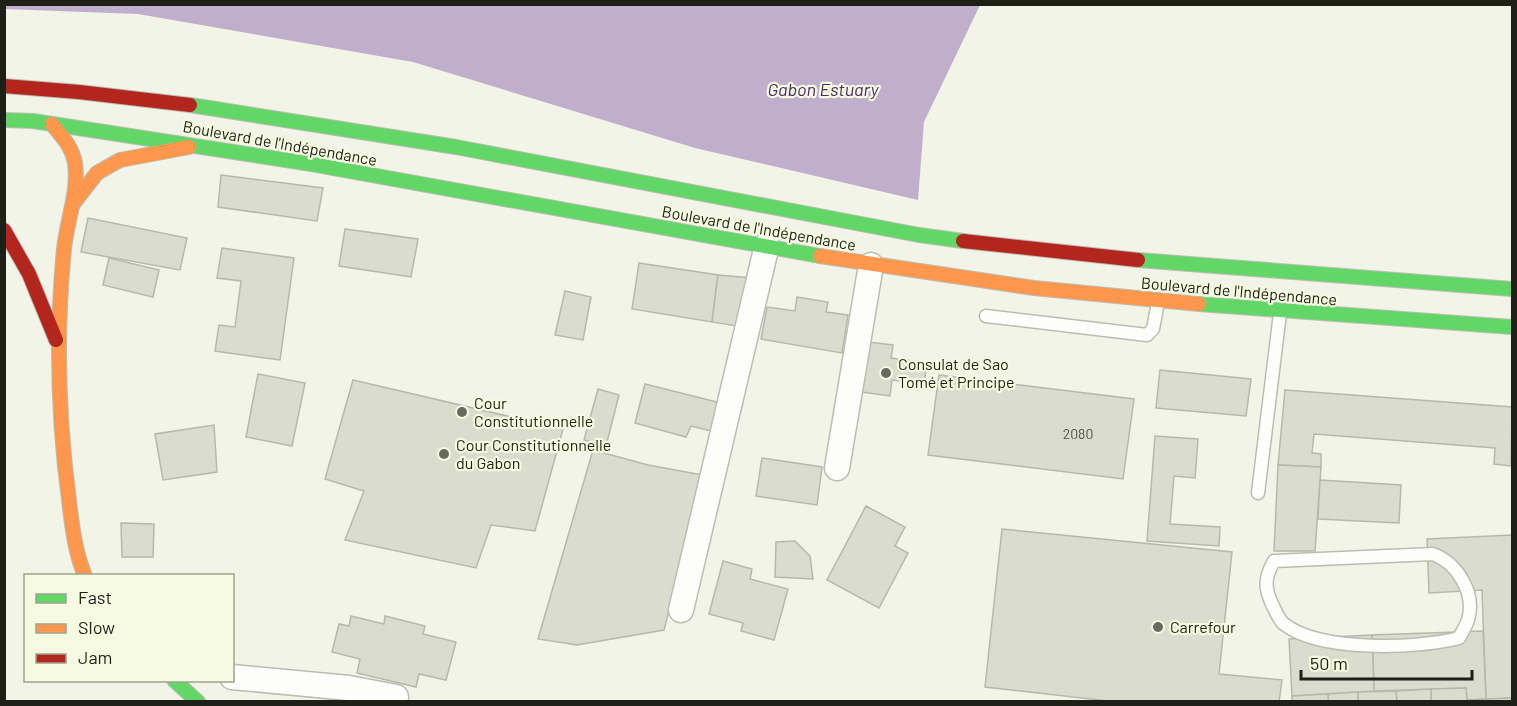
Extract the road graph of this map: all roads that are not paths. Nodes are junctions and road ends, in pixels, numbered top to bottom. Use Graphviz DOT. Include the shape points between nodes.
graph roads {
  1 [pos="4,86"];
  2 [pos="5,105"];
  3 [pos="67,112"];
  4 [pos="38,116"];
  5 [pos="4,120"];
  6 [pos="19,121"];
  7 [pos="52,124"];
  8 [pos="266,131"];
  9 [pos="370,132"];
  10 [pos="4,135"];
  11 [pos="200,145"];
  12 [pos="73,204"];
  13 [pos="4,230"];
  14 [pos="767,245"];
  15 [pos="871,265"];
  16 [pos="1512,289"];
  17 [pos="1158,300"];
  18 [pos="1280,312"];
  19 [pos="986,316"];
  20 [pos="1440,323"];
  21 [pos="1512,327"];
  22 [pos="1490,340"];
  23 [pos="61,354"];
  24 [pos="837,468"];
  25 [pos="1258,493"];
  26 [pos="84,574"];
  27 [pos="681,610"];
  28 [pos="1276,612"];
  29 [pos="234,677"];
  30 [pos="182,682"];
  31 [pos="396,697"];
  32 [pos="198,702"];
  1 -- 9 [label="main road, Boulevard de l'Indépendance" via="70,90"];
  2 -- 4 [label="main road"];
  3 -- 4 [label="main road"];
  4 -- 6 [label="main road"];
  4 -- 7 [label="main road"];
  5 -- 6 [label="main road, Boulevard de l'Indépendance"];
  6 -- 7 [label="main road, Boulevard de l'Indépendance"];
  6 -- 10 [label="main road"];
  7 -- 11 [label="main road, Boulevard de l'Indépendance"];
  7 -- 12 [label="main road" via="73,151"];
  8 -- 9 [label="main road" via="337,137"];
  9 -- 16 [label="main road, Boulevard de l'Indépendance" via="981,244 1112,259"];
  11 -- 12 [label="main road" via="120,160 97,173"];
  11 -- 14 [label="main road, Boulevard de l'Indépendance"];
  12 -- 23 [label="main road" via="64,248"];
  13 -- 23 [label="main road" via="29,274"];
  14 -- 15 [label="main road, Boulevard de l'Indépendance"];
  14 -- 27 [label="street"];
  15 -- 17 [label="main road, Boulevard de l'Indépendance" via="1034,288"];
  15 -- 24 [label="street"];
  17 -- 18 [label="main road, Boulevard de l'Indépendance"];
  17 -- 19 [label="lane" via="1153,329 1147,335"];
  18 -- 20 [label="main road, Boulevard de l'Indépendance"];
  18 -- 25 [label="lane"];
  20 -- 21 [label="main road, Boulevard de l'Indépendance"];
  20 -- 22 [label="main road"];
  23 -- 26 [label="main road" via="69,502"];
  28 -- 28 [label="lane" via="1283,623 1319,641 1335,643 1391,645 1446,641 1459,638 1468,620 1462,577 1445,559 1433,554 1274,561 1266,576 1266,591"];
  29 -- 31 [label="street" via="349,688"];
  30 -- 32 [label="main road"];
}
